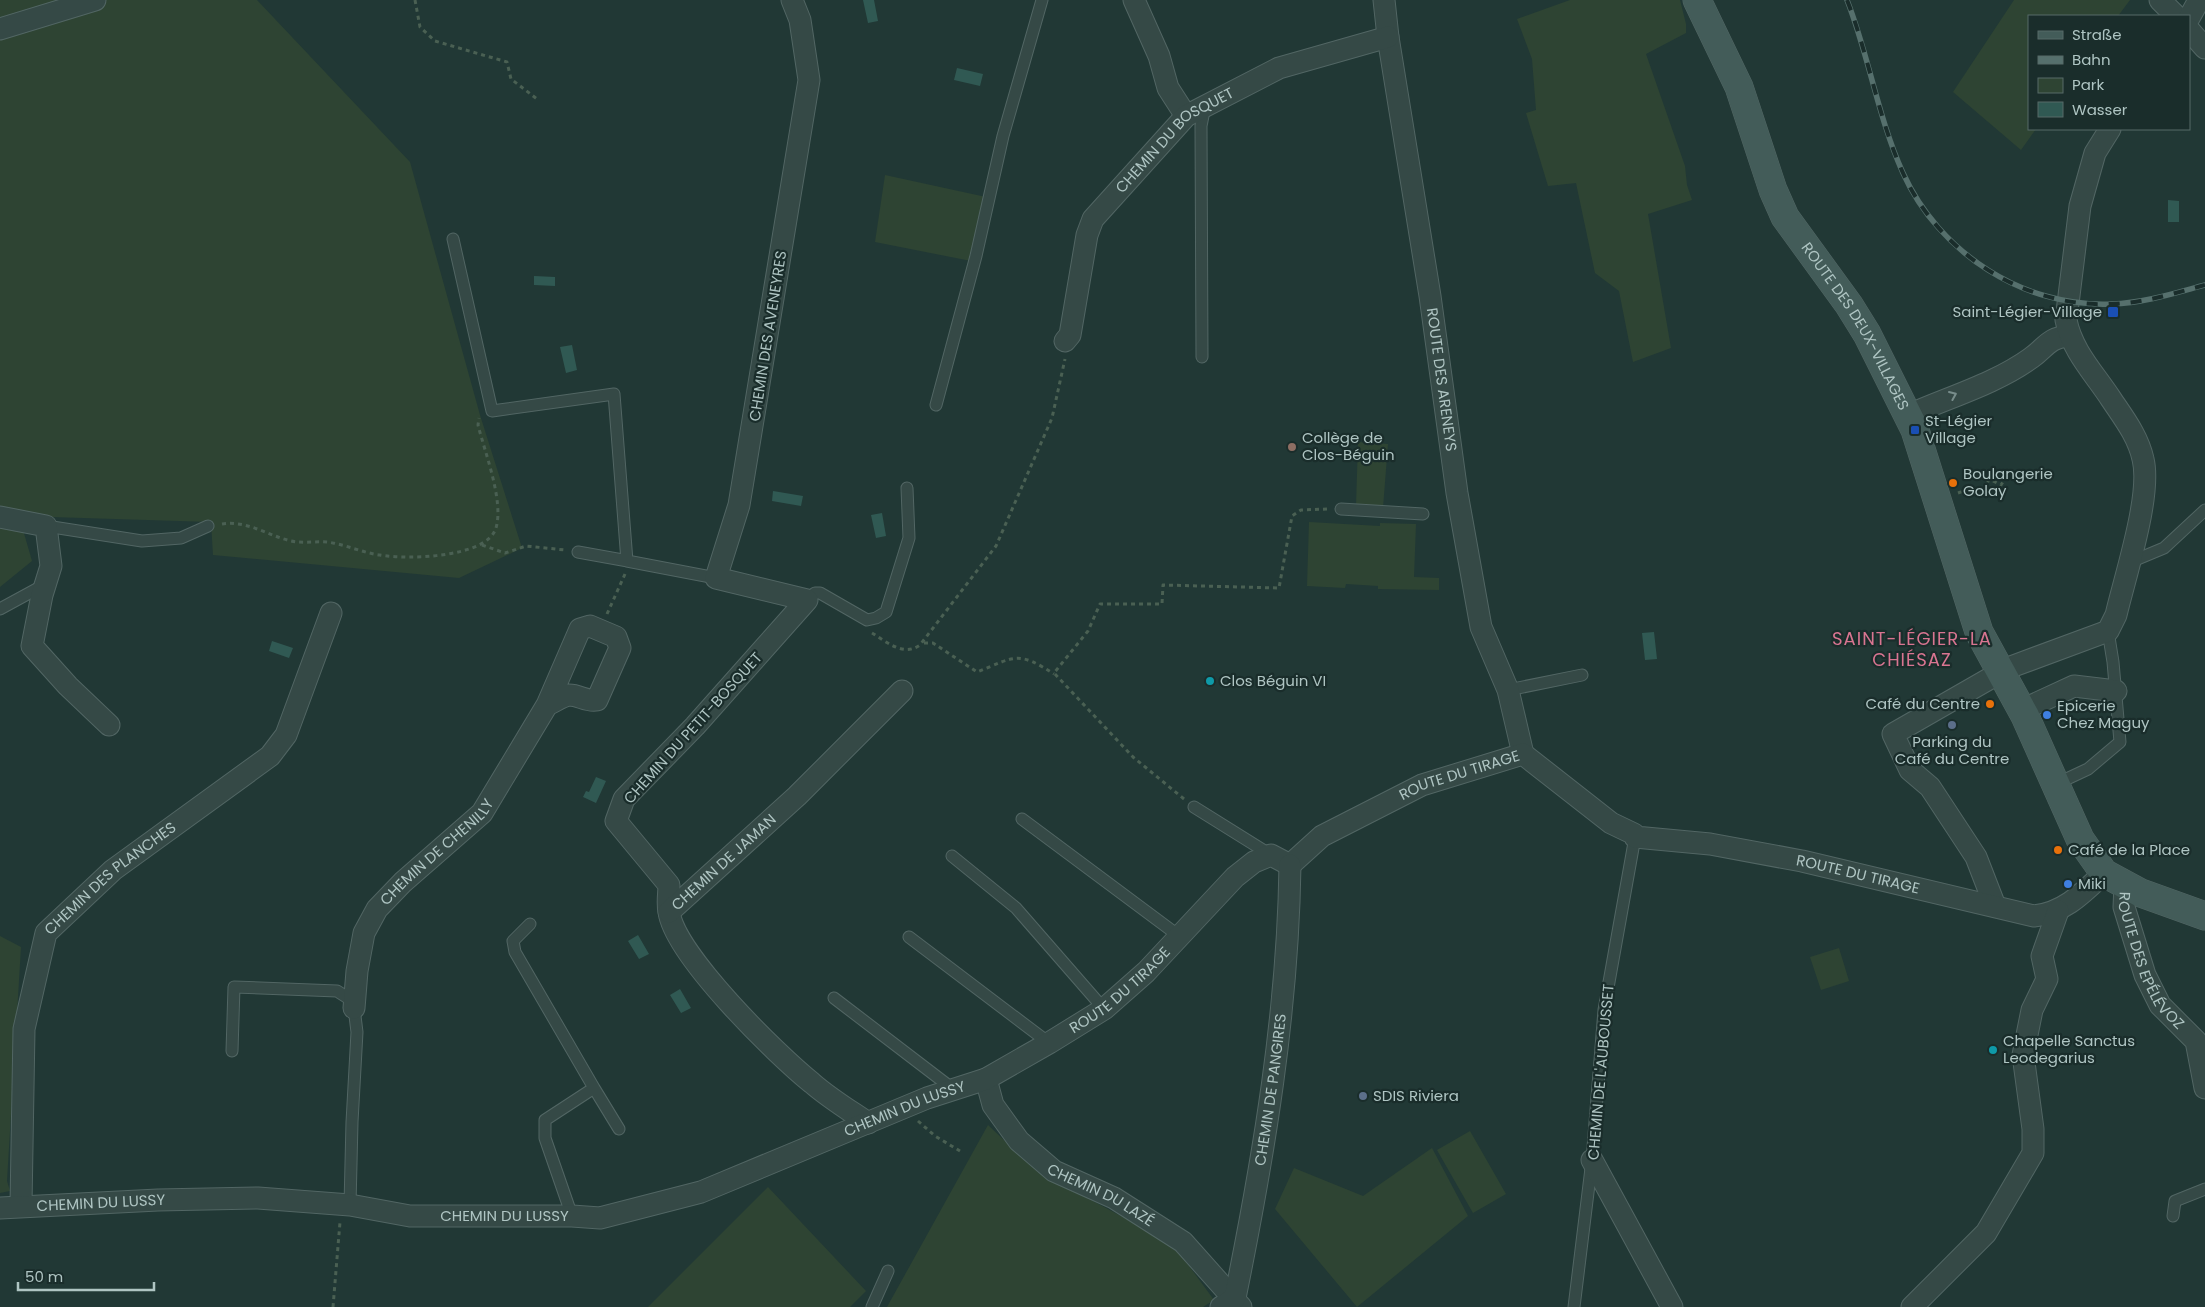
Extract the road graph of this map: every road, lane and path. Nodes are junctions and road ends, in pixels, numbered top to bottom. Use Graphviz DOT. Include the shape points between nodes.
graph roads {
  1 [pos="95,0"];
  2 [pos="415,0"];
  3 [pos="792,0"];
  4 [pos="1042,0"];
  5 [pos="1134,0"];
  6 [pos="1384,0"];
  7 [pos="1697,0"];
  8 [pos="2160,0"];
  9 [pos="2199,0"];
  10 [pos="2175,15"];
  11 [pos="2190,16"];
  12 [pos="0,29"];
  13 [pos="2190,31"];
  14 [pos="1388,37"];
  15 [pos="2205,48"];
  16 [pos="537,99"];
  17 [pos="1205,106"];
  18 [pos="1186,116"];
  19 [pos="2109,130"];
  20 [pos="453,239"];
  21 [pos="2069,336"];
  22 [pos="1065,341"];
  23 [pos="1202,357"];
  24 [pos="936,405"];
  25 [pos="492,411"];
  26 [pos="1908,415"];
  27 [pos="2009,472"];
  28 [pos="907,488"];
  29 [pos="1955,494"];
  30 [pos="1341,509"];
  31 [pos="2205,510"];
  32 [pos="1424,514"];
  33 [pos="0,517"];
  34 [pos="46,526"];
  35 [pos="208,526"];
  36 [pos="482,545"];
  37 [pos="578,552"];
  38 [pos="629,562"];
  39 [pos="2128,564"];
  40 [pos="716,578"];
  41 [pos="46,584"];
  42 [pos="807,600"];
  43 [pos="0,610"];
  44 [pos="331,613"];
  45 [pos="599,630"];
  46 [pos="868,631"];
  47 [pos="2108,631"];
  48 [pos="923,643"];
  49 [pos="2000,672"];
  50 [pos="1055,674"];
  51 [pos="1582,676"];
  52 [pos="1508,690"];
  53 [pos="902,691"];
  54 [pos="2116,691"];
  55 [pos="547,705"];
  56 [pos="2022,710"];
  57 [pos="109,725"];
  58 [pos="1523,754"];
  59 [pos="2056,784"];
  60 [pos="1194,807"];
  61 [pos="1022,819"];
  62 [pos="1635,837"];
  63 [pos="952,856"];
  64 [pos="1280,860"];
  65 [pos="2114,879"];
  66 [pos="1995,906"];
  67 [pos="2058,911"];
  68 [pos="668,912"];
  69 [pos="2205,916"];
  70 [pos="530,924"];
  71 [pos="1179,936"];
  72 [pos="909,937"];
  73 [pos="834,998"];
  74 [pos="354,1008"];
  75 [pos="1104,1009"];
  76 [pos="1049,1043"];
  77 [pos="232,1051"];
  78 [pos="986,1079"];
  79 [pos="594,1088"];
  80 [pos="2205,1088"];
  81 [pos="953,1089"];
  82 [pos="904,1108"];
  83 [pos="868,1123"];
  84 [pos="619,1129"];
  85 [pos="960,1151"];
  86 [pos="1592,1160"];
  87 [pos="2205,1189"];
  88 [pos="346,1204"];
  89 [pos="21,1205"];
  90 [pos="0,1208"];
  91 [pos="572,1216"];
  92 [pos="2173,1216"];
  93 [pos="888,1271"];
  94 [pos="1232,1304"];
  95 [pos="333,1307"];
  96 [pos="872,1307"];
  97 [pos="1574,1307"];
  98 [pos="1672,1307"];
  99 [pos="1912,1307"];
  1 -- 12 [label="street"];
  2 -- 16 [label="path" via="420,26 435,41 507,62 511,78"];
  3 -- 40 [label="street, CHEMIN DES AVENEYRES" via="800,20 809,80 739,505"];
  4 -- 24 [label="lane" via="1003,136 976,256"];
  5 -- 18 [label="street" via="1159,56 1168,88"];
  6 -- 14 [label="street, ROUTE DES ARENEYS"];
  7 -- 26 [label="main road, ROUTE DES DEUX-VILLAGES" via="1739,88 1785,217 1849,305"];
  8 -- 10 [label="street"];
  9 -- 11 [label="street"];
  13 -- 15 [label="street"];
  14 -- 17 [label="street, CHEMIN DU BOSQUET" via="1279,68"];
  14 -- 52 [label="street, ROUTE DES ARENEYS" via="1430,296 1457,493 1481,627"];
  17 -- 18 [label="street, CHEMIN DU BOSQUET"];
  17 -- 23 [label="lane" via="1201,126"];
  18 -- 22 [label="street, CHEMIN DU BOSQUET" via="1093,220 1070,335"];
  19 -- 21 [label="street" via="2095,153 2080,206 2068,293 2066,320"];
  20 -- 25 [label="lane"];
  26 -- 21 [label="street, one-way" via="2004,375 2032,358 2056,337"];
  21 -- 39 [label="street" via="2134,435 2143,458 2146,482"];
  22 -- 48 [label="path" via="1067,352 1052,418 996,546"];
  25 -- 36 [label="path" via="479,418 478,425 498,512 496,530"];
  25 -- 38 [label="lane" via="614,394"];
  26 -- 49 [label="main road, ROUTE DES DEUX-VILLAGES" via="1979,632"];
  27 -- 29 [label="path" via="2001,485 1989,479 1983,494 1972,488"];
  28 -- 42 [label="lane" via="909,538 886,612 866,620 820,593"];
  30 -- 32 [label="lane"];
  30 -- 50 [label="path" via="1300,510 1292,516 1279,588 1163,586 1162,604 1100,604 1088,631"];
  31 -- 39 [label="lane" via="2164,548"];
  33 -- 34 [label="street"];
  34 -- 35 [label="lane" via="142,541 181,538"];
  34 -- 41 [label="street" via="51,566"];
  35 -- 36 [label="path" via="237,524 301,543 330,542 381,556 422,557 457,553"];
  36 -- 37 [label="path" via="505,553 526,546"];
  37 -- 38 [label="lane"];
  38 -- 40 [label="lane"];
  38 -- 45 [label="path"];
  39 -- 47 [label="street" via="2116,615"];
  40 -- 42 [label="street"];
  41 -- 43 [label="lane"];
  41 -- 57 [label="street" via="32,646"];
  42 -- 68 [label="street, CHEMIN DU PETIT-BOSQUET" via="624,800 616,821 669,885"];
  44 -- 89 [label="street, CHEMIN DES PLANCHES" via="286,735 270,756 113,870 46,934 24,1029"];
  45 -- 55 [label="street, CHEMIN DE CHENILLY" via="590,626 580,629"];
  45 -- 55 [label="street" via="616,637 620,648 596,700 588,702 568,695"];
  46 -- 48 [label="path" via="897,648 914,649"];
  47 -- 49 [label="street"];
  47 -- 54 [label="lane"];
  48 -- 50 [label="path" via="933,643 977,672 1017,656"];
  49 -- 56 [label="main road, ROUTE DES DEUX-VILLAGES"];
  49 -- 66 [label="street" via="1893,734 1910,770 1930,787 1976,857"];
  50 -- 60 [label="path" via="1133,757"];
  51 -- 52 [label="lane"];
  52 -- 58 [label="street, ROUTE DES ARENEYS"];
  53 -- 68 [label="street, CHEMIN DE JAMAN" via="797,796"];
  54 -- 56 [label="street" via="2074,686"];
  54 -- 59 [label="lane" via="2120,742 2088,769"];
  55 -- 74 [label="street, CHEMIN DE CHENILLY" via="482,813 377,909 364,933"];
  56 -- 59 [label="main road, ROUTE DES DEUX-VILLAGES"];
  58 -- 62 [label="street, ROUTE DU TIRAGE" via="1611,823"];
  58 -- 64 [label="street, ROUTE DU TIRAGE" via="1413,789"];
  59 -- 65 [label="main road, ROUTE DES DEUX-VILLAGES" via="2080,839"];
  60 -- 64 [label="lane"];
  61 -- 71 [label="lane"];
  62 -- 66 [label="street, ROUTE DU TIRAGE" via="1710,844 1802,861"];
  62 -- 86 [label="lane, CHEMIN DE L'AUBOUSSET" via="1604,1010"];
  63 -- 75 [label="lane" via="1016,908"];
  64 -- 71 [label="street, ROUTE DU TIRAGE" via="1254,862 1235,877"];
  64 -- 94 [label="street, CHEMIN DE PANGIRES" via="1289,921 1282,1014 1270,1108"];
  65 -- 67 [label="street, ROUTE DU TIRAGE" via="2082,894"];
  65 -- 69 [label="main road"];
  65 -- 80 [label="street, ROUTE DES EPÉLÉVOZ" via="2145,975 2160,1005 2196,1041"];
  66 -- 67 [label="street, ROUTE DU TIRAGE" via="2034,916"];
  67 -- 99 [label="street" via="2042,956 2047,979 2032,1010 2023,1055 2033,1153 1986,1232"];
  68 -- 83 [label="street, CHEMIN DE JAMAN" via="685,949 767,1042 812,1084"];
  70 -- 79 [label="lane" via="513,940 515,952"];
  71 -- 75 [label="street, ROUTE DU TIRAGE"];
  72 -- 76 [label="lane"];
  73 -- 81 [label="lane"];
  74 -- 77 [label="lane" via="348,998 337,991 234,987"];
  74 -- 88 [label="lane, CHEMIN DE CHENILLY" via="358,1032"];
  75 -- 76 [label="street, ROUTE DU TIRAGE"];
  76 -- 78 [label="street, ROUTE DU TIRAGE"];
  78 -- 81 [label="street, CHEMIN DU LUSSY"];
  78 -- 94 [label="street, CHEMIN DU LAZÉ" via="993,1105 1018,1141 1054,1171 1114,1198 1183,1242"];
  79 -- 84 [label="lane"];
  79 -- 91 [label="lane" via="545,1120 545,1138"];
  81 -- 82 [label="street, CHEMIN DU LUSSY"];
  82 -- 83 [label="street, CHEMIN DU LUSSY"];
  82 -- 85 [label="path" via="935,1136"];
  83 -- 91 [label="street, CHEMIN DU LUSSY" via="701,1192 600,1218"];
  86 -- 97 [label="lane, CHEMIN DE L'AUBOUSSET"];
  86 -- 98 [label="street"];
  87 -- 92 [label="lane" via="2175,1201"];
  88 -- 89 [label="street, CHEMIN DU LUSSY" via="258,1198"];
  88 -- 91 [label="street, CHEMIN DU LUSSY" via="410,1216"];
  88 -- 95 [label="path"];
  89 -- 90 [label="street, CHEMIN DU LUSSY"];
  93 -- 96 [label="lane"];
}
